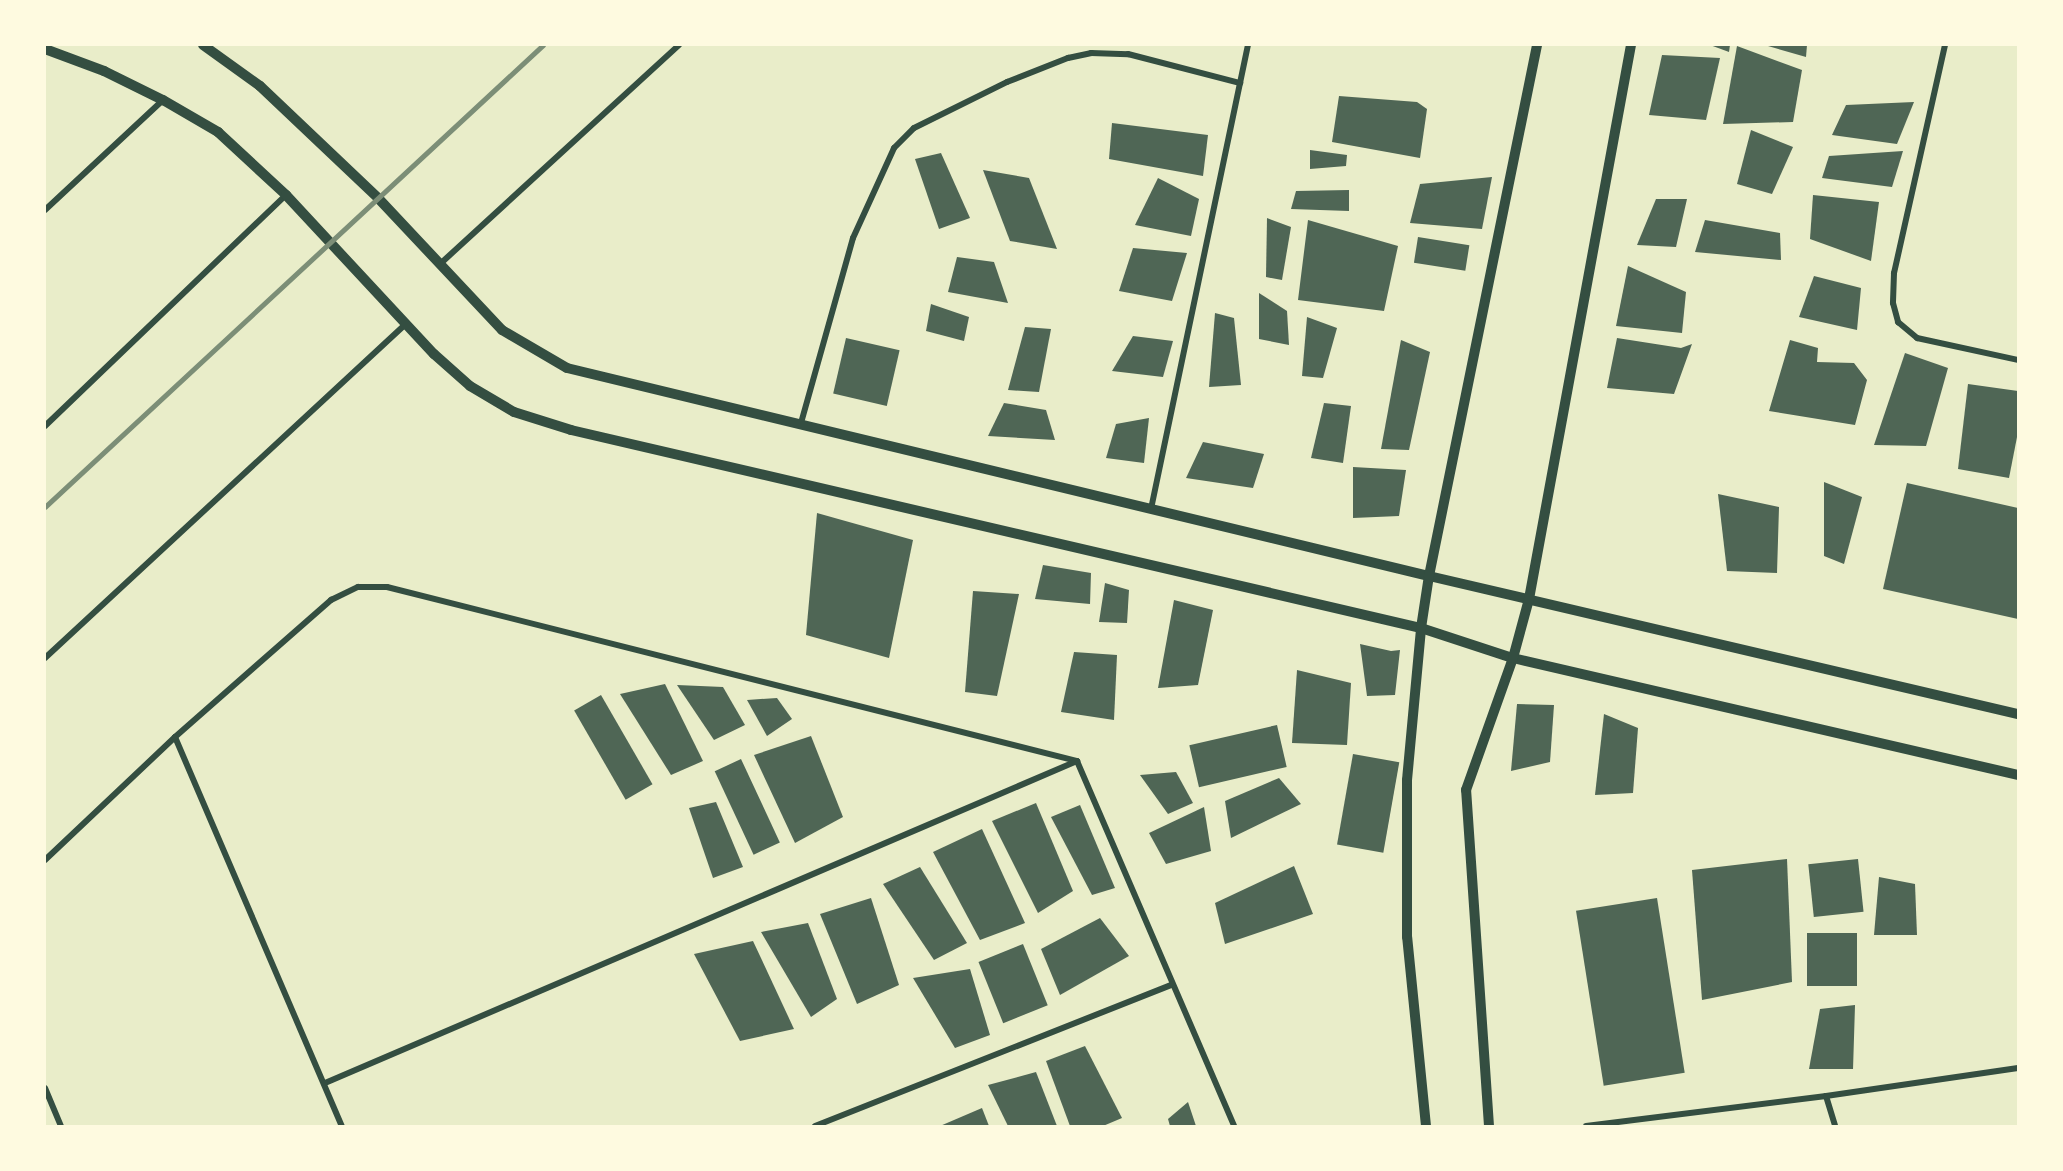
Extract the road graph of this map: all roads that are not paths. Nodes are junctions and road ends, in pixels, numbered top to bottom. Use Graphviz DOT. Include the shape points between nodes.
graph roads {
  1 [pos="203,45"];
  2 [pos="679,45"];
  3 [pos="1248,45"];
  4 [pos="1537,45"];
  5 [pos="1631,45"];
  6 [pos="1945,45"];
  7 [pos="45,49"];
  8 [pos="1239,83"];
  9 [pos="163,100"];
  10 [pos="286,195"];
  11 [pos="45,210"];
  12 [pos="440,264"];
  13 [pos="406,324"];
  14 [pos="2018,360"];
  15 [pos="801,423"];
  16 [pos="45,426"];
  17 [pos="1151,509"];
  18 [pos="1429,576"];
  19 [pos="1529,599"];
  20 [pos="1421,628"];
  21 [pos="45,658"];
  22 [pos="1513,658"];
  23 [pos="2018,714"];
  24 [pos="175,737"];
  25 [pos="1077,761"];
  26 [pos="2018,775"];
  27 [pos="45,860"];
  28 [pos="1172,985"];
  29 [pos="2018,1068"];
  30 [pos="325,1083"];
  31 [pos="45,1088"];
  32 [pos="1826,1096"];
  33 [pos="61,1126"];
  34 [pos="342,1126"];
  35 [pos="815,1126"];
  36 [pos="1234,1126"];
  37 [pos="1426,1126"];
  38 [pos="1489,1126"];
  39 [pos="1586,1126"];
  40 [pos="1835,1126"];
  1 -- 12 [label="street" via="260,86 378,198"];
  2 -- 12 [label="street"];
  3 -- 8 [label="street"];
  4 -- 18 [label="street"];
  5 -- 19 [label="street"];
  6 -- 14 [label="street" via="1894,273 1893,303 1898,322 1917,338"];
  7 -- 9 [label="street" via="104,71"];
  8 -- 15 [label="street" via="1128,54 1091,53 1007,82 914,128 894,148 853,238"];
  8 -- 17 [label="street"];
  9 -- 10 [label="street" via="218,132"];
  9 -- 11 [label="street"];
  10 -- 13 [label="street"];
  10 -- 16 [label="street"];
  12 -- 15 [label="street" via="502,330 567,368"];
  13 -- 20 [label="street" via="470,386 514,412 571,430"];
  13 -- 21 [label="street"];
  15 -- 17 [label="street"];
  17 -- 18 [label="street"];
  18 -- 19 [label="street"];
  18 -- 20 [label="street"];
  19 -- 22 [label="street"];
  19 -- 23 [label="street"];
  20 -- 22 [label="street"];
  20 -- 37 [label="street" via="1407,780 1407,937"];
  22 -- 26 [label="street"];
  22 -- 38 [label="street" via="1466,790"];
  24 -- 25 [label="street" via="331,600 358,587 387,587"];
  24 -- 27 [label="street"];
  24 -- 30 [label="street"];
  25 -- 28 [label="street"];
  25 -- 30 [label="street"];
  28 -- 35 [label="street"];
  28 -- 36 [label="street"];
  29 -- 32 [label="street"];
  30 -- 34 [label="street"];
  31 -- 33 [label="street"];
  32 -- 39 [label="street"];
  32 -- 40 [label="street"];
}
